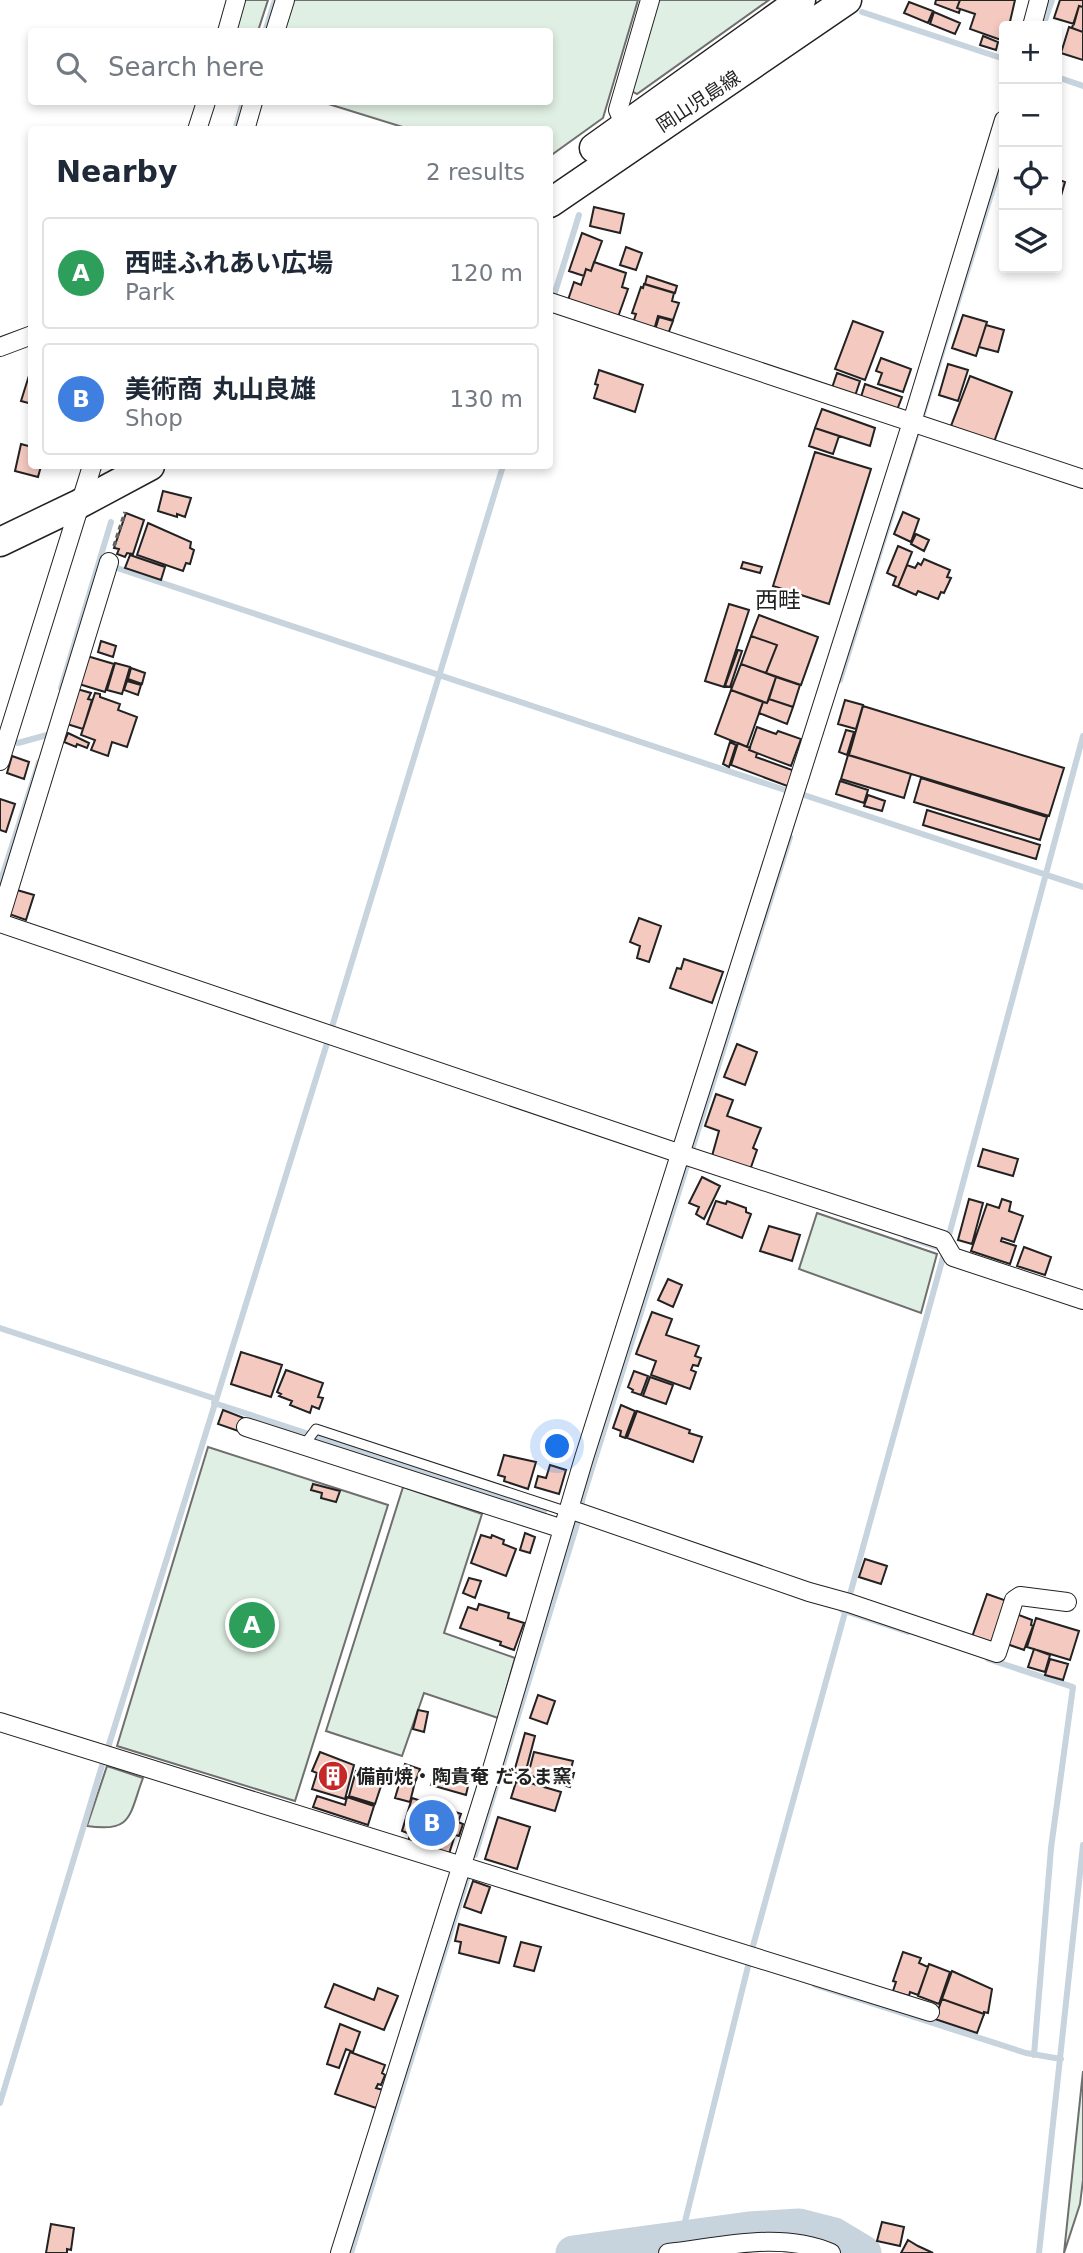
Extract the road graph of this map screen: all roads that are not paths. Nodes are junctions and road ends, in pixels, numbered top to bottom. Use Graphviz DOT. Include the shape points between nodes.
graph roads {
  1 [pos="236,0"];
  2 [pos="285,0"];
  3 [pos="650,0"];
  4 [pos="800,0"];
  5 [pos="847,0"];
  6 [pos="1040,0"];
  7 [pos="1034,21"];
  8 [pos="227,28"];
  9 [pos="276,28"];
  10 [pos="204,105"];
  11 [pos="252,105"];
  12 [pos="198,126"];
  13 [pos="246,126"];
  14 [pos="625,126"];
  15 [pos="999,138"];
  16 [pos="553,178"];
  17 [pos="553,202"];
  18 [pos="553,303"];
  19 [pos="28,336"];
  20 [pos="0,346"];
  21 [pos="918,424"];
  22 [pos="110,469"];
  23 [pos="139,469"];
  24 [pos="1083,479"];
  25 [pos="86,484"];
  26 [pos="0,523"];
  27 [pos="0,542"];
  28 [pos="108,566"];
  29 [pos="0,761"];
  30 [pos="0,920"];
  31 [pos="687,1156"];
  32 [pos="1083,1300"];
  33 [pos="246,1427"];
  34 [pos="572,1515"];
  35 [pos="1067,1602"];
  36 [pos="0,1722"];
  37 [pos="462,1864"];
  38 [pos="930,2012"];
  39 [pos="340,2253"];
  40 [pos="668,2253"];
  41 [pos="831,2253"];
  1 -- 8 [label="street"];
  2 -- 9 [label="street"];
  3 -- 14 [label="street" via="618,110"];
  4 -- 14 [label="main road, 岡山児島線"];
  5 -- 17 [label="main road, 岡山児島線"];
  6 -- 7 [label="street"];
  10 -- 12 [label="street"];
  11 -- 13 [label="street"];
  14 -- 16 [label="main road, 岡山児島線"];
  15 -- 21 [label="street"];
  18 -- 21 [label="street"];
  19 -- 20 [label="street"];
  21 -- 24 [label="street"];
  21 -- 31 [label="street"];
  22 -- 25 [label="main road"];
  23 -- 25 [label="main road"];
  25 -- 26 [label="main road"];
  25 -- 27 [label="main road"];
  25 -- 29 [label="street"];
  28 -- 30 [label="street"];
  30 -- 31 [label="street"];
  31 -- 32 [label="street" via="943,1240 953,1257"];
  31 -- 34 [label="street"];
  33 -- 34 [label="street" via="309,1439"];
  34 -- 35 [label="street" via="997,1653 1014,1600 1020,1596"];
  34 -- 37 [label="street"];
  36 -- 37 [label="street"];
  37 -- 38 [label="street"];
  37 -- 39 [label="street"];
  40 -- 41 [label="street" via="768,2242 818,2247"];
}
